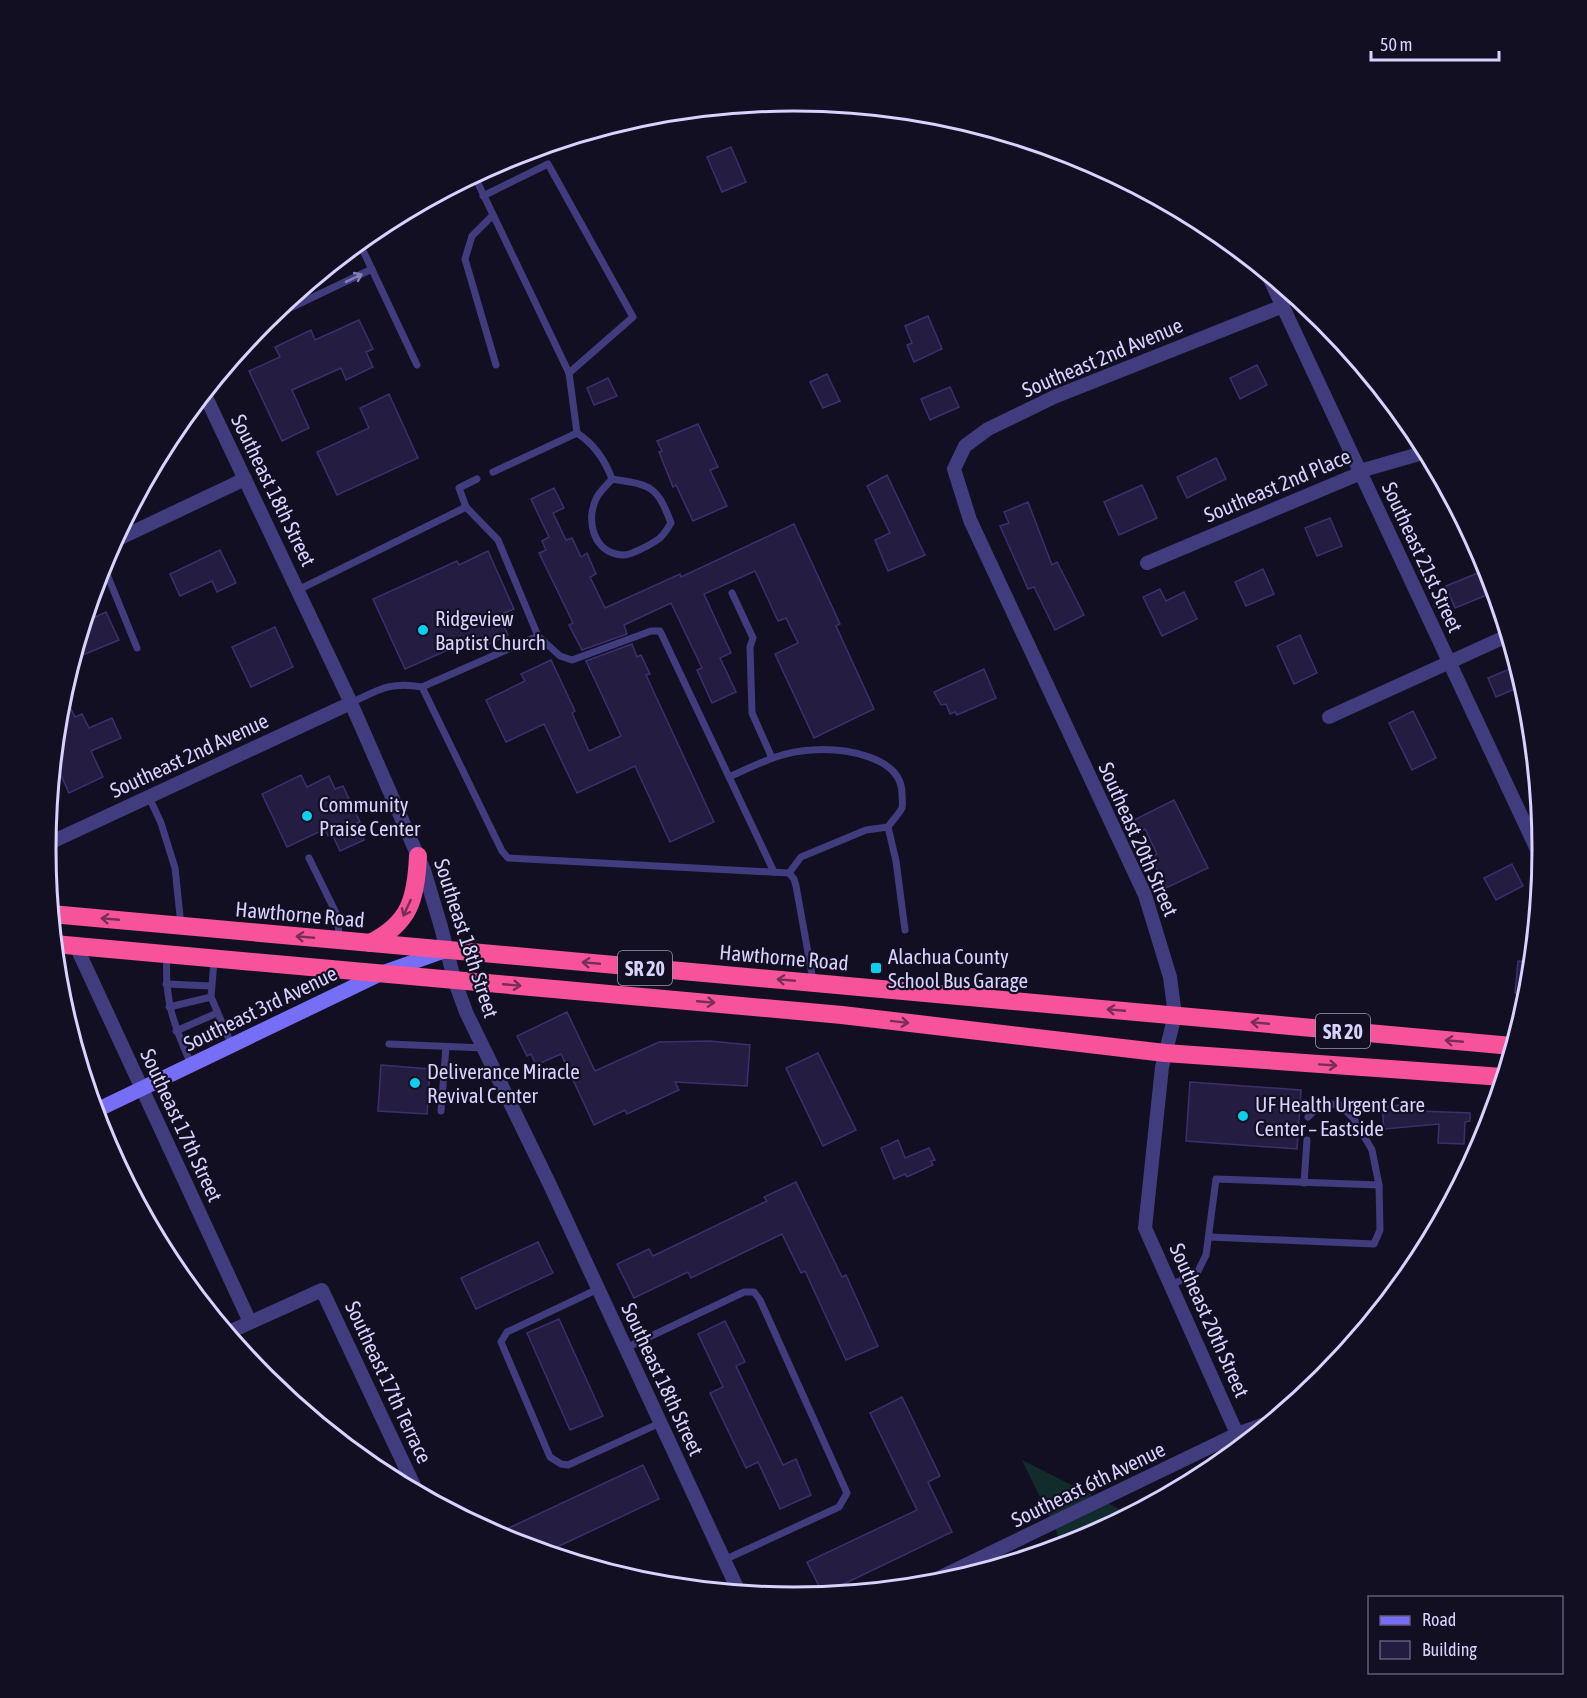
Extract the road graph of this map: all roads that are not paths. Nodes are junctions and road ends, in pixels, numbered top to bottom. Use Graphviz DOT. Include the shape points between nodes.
graph roads {
  1 [pos="477,182"];
  2 [pos="483,196"];
  3 [pos="493,214"];
  4 [pos="363,250"];
  5 [pos="372,269"];
  6 [pos="1275,290"];
  7 [pos="294,306"];
  8 [pos="1283,306"];
  9 [pos="417,365"];
  10 [pos="496,365"];
  11 [pos="569,373"];
  12 [pos="208,401"];
  13 [pos="577,433"];
  14 [pos="1417,455"];
  15 [pos="955,468"];
  16 [pos="1360,471"];
  17 [pos="493,472"];
  18 [pos="612,478"];
  19 [pos="245,479"];
  20 [pos="477,479"];
  21 [pos="466,507"];
  22 [pos="127,535"];
  23 [pos="1147,563"];
  24 [pos="108,577"];
  25 [pos="298,590"];
  26 [pos="732,593"];
  27 [pos="538,636"];
  28 [pos="1500,639"];
  29 [pos="137,648"];
  30 [pos="1450,664"];
  31 [pos="422,687"];
  32 [pos="351,703"];
  33 [pos="1329,717"];
  34 [pos="772,758"];
  35 [pos="729,777"];
  36 [pos="148,797"];
  37 [pos="888,827"];
  38 [pos="1532,838"];
  39 [pos="56,840"];
  40 [pos="418,856"];
  41 [pos="309,858"];
  42 [pos="774,872"];
  43 [pos="789,873"];
  44 [pos="59,915"];
  45 [pos="181,926"];
  46 [pos="905,930"];
  47 [pos="339,940"];
  48 [pos="369,943"];
  49 [pos="62,945"];
  50 [pos="76,946"];
  51 [pos="446,950"];
  52 [pos="168,954"];
  53 [pos="214,958"];
  54 [pos="382,974"];
  55 [pos="454,979"];
  56 [pos="813,983"];
  57 [pos="166,984"];
  58 [pos="211,986"];
  59 [pos="211,997"];
  60 [pos="169,1007"];
  61 [pos="217,1013"];
  62 [pos="1175,1015"];
  63 [pos="176,1032"];
  64 [pos="389,1044"];
  65 [pos="1504,1045"];
  66 [pos="232,1046"];
  67 [pos="446,1047"];
  68 [pos="484,1048"];
  69 [pos="1165,1053"];
  70 [pos="191,1065"];
  71 [pos="1495,1076"];
  72 [pos="141,1089"];
  73 [pos="103,1107"];
  74 [pos="441,1111"];
  75 [pos="1308,1116"];
  76 [pos="1307,1140"];
  77 [pos="1304,1183"];
  78 [pos="1378,1185"];
  79 [pos="1209,1237"];
  80 [pos="1172,1285"];
  81 [pos="598,1289"];
  82 [pos="250,1322"];
  83 [pos="234,1330"];
  84 [pos="626,1348"];
  85 [pos="660,1423"];
  86 [pos="1239,1437"];
  87 [pos="1230,1444"];
  88 [pos="412,1480"];
  89 [pos="724,1560"];
  90 [pos="963,1567"];
  91 [pos="735,1584"];
  1 -- 2 [label="lane"];
  2 -- 3 [label="lane"];
  2 -- 11 [label="lane" via="548,164 633,317"];
  3 -- 10 [label="lane" via="472,236 465,260"];
  3 -- 11 [label="lane"];
  4 -- 5 [label="lane"];
  7 -- 5 [label="lane, one-way"];
  5 -- 9 [label="lane"];
  6 -- 8 [label="street, Southeast 21st Street"];
  8 -- 15 [label="street, Southeast 2nd Avenue" via="1054,397 965,446"];
  8 -- 16 [label="street, Southeast 21st Street"];
  11 -- 13 [label="lane"];
  12 -- 19 [label="street, Southeast 18th Street"];
  13 -- 17 [label="lane"];
  13 -- 18 [label="lane" via="606,462"];
  14 -- 16 [label="street, Southeast 2nd Place"];
  15 -- 62 [label="street, Southeast 20th Street" via="970,520 1145,895 1170,977"];
  16 -- 23 [label="street, Southeast 2nd Place"];
  16 -- 30 [label="street, Southeast 21st Street"];
  18 -- 18 [label="lane" via="644,484 656,492 671,523 661,537 623,556 605,550 593,536 592,515 597,497"];
  19 -- 22 [label="street"];
  19 -- 25 [label="street, Southeast 18th Street"];
  20 -- 21 [label="lane" via="459,488"];
  21 -- 25 [label="lane"];
  21 -- 27 [label="lane" via="498,540"];
  24 -- 29 [label="lane"];
  25 -- 32 [label="street, Southeast 18th Street"];
  26 -- 34 [label="lane" via="753,638 752,713"];
  27 -- 31 [label="lane"];
  27 -- 35 [label="lane" via="560,656 572,660 660,631"];
  28 -- 30 [label="street"];
  30 -- 33 [label="street"];
  30 -- 38 [label="street, Southeast 21st Street"];
  31 -- 32 [label="lane" via="387,686"];
  31 -- 42 [label="lane" via="508,858"];
  32 -- 36 [label="street, Southeast 2nd Avenue"];
  32 -- 40 [label="street, Southeast 18th Street"];
  34 -- 35 [label="lane"];
  34 -- 37 [label="lane" via="811,750 841,750 880,762 895,772 902,788 902,807"];
  35 -- 42 [label="lane"];
  36 -- 39 [label="street, Southeast 2nd Avenue"];
  36 -- 45 [label="lane" via="175,868"];
  37 -- 43 [label="lane" via="866,830 801,857"];
  37 -- 46 [label="lane"];
  40 -- 48 [label="highway, one-way" via="413,894 402,918 396,927"];
  40 -- 51 [label="street, Southeast 18th Street"];
  41 -- 47 [label="lane" via="338,917"];
  42 -- 43 [label="lane"];
  43 -- 56 [label="lane" via="796,886"];
  45 -- 44 [label="highway, Hawthorne Road / SR 20, one-way"];
  47 -- 45 [label="highway, Hawthorne Road / SR 20, one-way"];
  47 -- 48 [label="highway, Hawthorne Road / SR 20"];
  48 -- 51 [label="highway, Hawthorne Road / SR 20"];
  49 -- 50 [label="highway, SR 20"];
  50 -- 52 [label="highway, SR 20"];
  50 -- 72 [label="street, Southeast 17th Street"];
  51 -- 54 [label="street, Southeast 3rd Avenue"];
  51 -- 55 [label="street, Southeast 18th Street"];
  56 -- 51 [label="highway, Hawthorne Road / SR 20, one-way"];
  52 -- 53 [label="highway, SR 20"];
  52 -- 57 [label="lane"];
  53 -- 54 [label="highway, SR 20"];
  53 -- 58 [label="lane"];
  54 -- 55 [label="highway, SR 20"];
  54 -- 66 [label="street, Southeast 3rd Avenue"];
  55 -- 68 [label="street, Southeast 18th Street"];
  55 -- 69 [label="highway, SR 20, one-way" via="842,1015"];
  62 -- 56 [label="highway, Hawthorne Road / SR 20, one-way"];
  57 -- 58 [label="lane"];
  57 -- 60 [label="lane"];
  58 -- 59 [label="lane"];
  59 -- 60 [label="lane"];
  59 -- 61 [label="lane"];
  60 -- 63 [label="lane"];
  61 -- 63 [label="lane"];
  61 -- 66 [label="lane"];
  65 -- 62 [label="highway, Hawthorne Road / SR 20, one-way"];
  62 -- 69 [label="street, Southeast 20th Street"];
  63 -- 70 [label="lane"];
  64 -- 67 [label="lane"];
  66 -- 70 [label="street, Southeast 3rd Avenue"];
  67 -- 68 [label="lane"];
  67 -- 74 [label="lane"];
  68 -- 81 [label="street, Southeast 18th Street"];
  69 -- 71 [label="highway, SR 20, one-way"];
  69 -- 80 [label="street, Southeast 20th Street" via="1145,1228"];
  70 -- 72 [label="street, Southeast 3rd Avenue"];
  72 -- 73 [label="street, Southeast 3rd Avenue"];
  72 -- 82 [label="street, Southeast 17th Street"];
  75 -- 78 [label="lane" via="1320,1105 1339,1104 1354,1119 1372,1150"];
  76 -- 77 [label="lane"];
  77 -- 78 [label="lane"];
  77 -- 79 [label="lane" via="1216,1179"];
  78 -- 79 [label="lane" via="1380,1230 1374,1244"];
  79 -- 80 [label="lane" via="1198,1271"];
  80 -- 86 [label="street, Southeast 20th Street"];
  81 -- 84 [label="street, Southeast 18th Street"];
  81 -- 85 [label="lane" via="507,1332 501,1342 550,1457 568,1465"];
  82 -- 83 [label="street"];
  82 -- 88 [label="street, Southeast 17th Terrace" via="322,1290"];
  84 -- 85 [label="street, Southeast 18th Street"];
  84 -- 89 [label="lane" via="744,1292 754,1292 760,1300 847,1493 839,1507"];
  85 -- 89 [label="street, Southeast 18th Street"];
  87 -- 90 [label="street, Southeast 6th Avenue"];
  89 -- 91 [label="street, Southeast 18th Street"];
}
